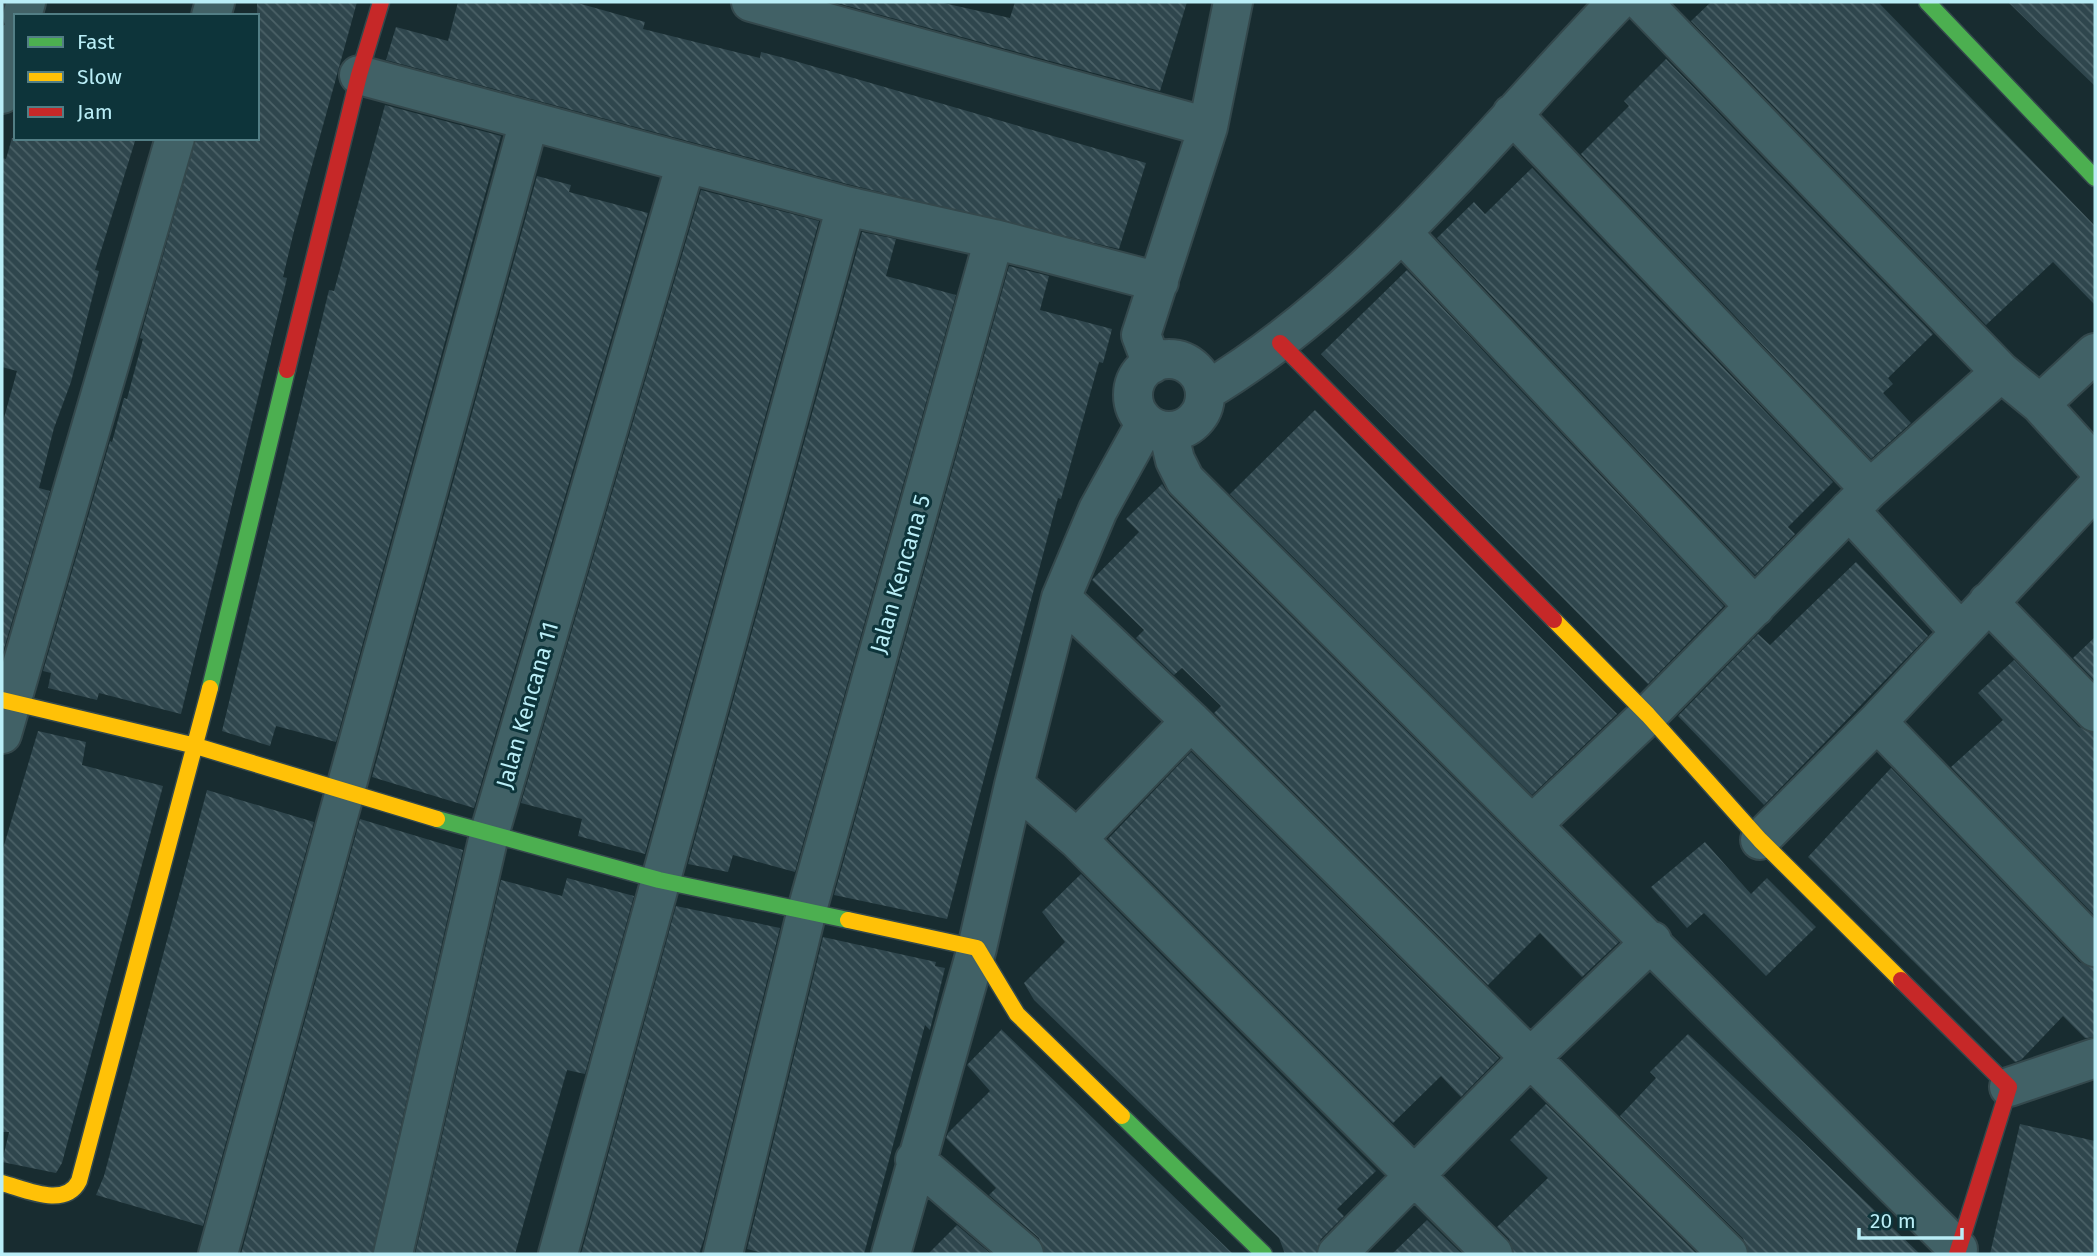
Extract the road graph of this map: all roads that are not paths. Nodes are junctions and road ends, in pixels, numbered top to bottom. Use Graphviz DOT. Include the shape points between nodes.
graph roads {
  1 [pos="381,2"];
  2 [pos="751,2"];
  3 [pos="1233,2"];
  4 [pos="1617,2"];
  5 [pos="1642,2"];
  6 [pos="1927,2"];
  7 [pos="14,48"];
  8 [pos="359,75"];
  9 [pos="2,94"];
  10 [pos="1512,114"];
  11 [pos="529,121"];
  12 [pos="1208,127"];
  13 [pos="174,140"];
  14 [pos="686,163"];
  15 [pos="2095,178"];
  16 [pos="846,206"];
  17 [pos="1402,233"];
  18 [pos="994,239"];
  19 [pos="1159,282"];
  20 [pos="1280,343"];
  21 [pos="2095,353"];
  22 [pos="1152,363"];
  23 [pos="2001,372"];
  24 [pos="1206,391"];
  25 [pos="2040,404"];
  26 [pos="1157,427"];
  27 [pos="2088,440"];
  28 [pos="2095,489"];
  29 [pos="1859,499"];
  30 [pos="1061,598"];
  31 [pos="1988,602"];
  32 [pos="1755,607"];
  33 [pos="1960,631"];
  34 [pos="4,712"];
  35 [pos="2095,712"];
  36 [pos="1648,715"];
  37 [pos="1191,721"];
  38 [pos="1877,722"];
  39 [pos="196,746"];
  40 [pos="1014,785"];
  41 [pos="343,791"];
  42 [pos="1533,824"];
  43 [pos="489,835"];
  44 [pos="1077,839"];
  45 [pos="1760,840"];
  46 [pos="659,880"];
  47 [pos="807,910"];
  48 [pos="1652,941"];
  49 [pos="2095,947"];
  50 [pos="978,948"];
  51 [pos="2095,1058"];
  52 [pos="1529,1059"];
  53 [pos="2009,1087"];
  54 [pos="915,1160"];
  55 [pos="1413,1176"];
  56 [pos="2,1184"];
  57 [pos="1958,1251"];
  58 [pos="218,1254"];
  59 [pos="393,1254"];
  60 [pos="558,1254"];
  61 [pos="723,1254"];
  62 [pos="891,1254"];
  63 [pos="1024,1254"];
  64 [pos="1264,1254"];
  65 [pos="1337,1254"];
  66 [pos="1493,1254"];
  67 [pos="1728,1254"];
  1 -- 8 [label="street"];
  2 -- 12 [label="street"];
  3 -- 12 [label="street"];
  4 -- 10 [label="street"];
  5 -- 23 [label="street"];
  6 -- 15 [label="street"];
  7 -- 9 [label="street"];
  8 -- 11 [label="street"];
  8 -- 39 [label="street"];
  10 -- 17 [label="street"];
  10 -- 29 [label="street"];
  11 -- 14 [label="street"];
  11 -- 41 [label="street"];
  12 -- 19 [label="street"];
  13 -- 34 [label="street"];
  14 -- 16 [label="street"];
  14 -- 43 [label="street, Jalan Kencana 11"];
  16 -- 18 [label="street"];
  16 -- 46 [label="street"];
  17 -- 20 [label="street"];
  17 -- 32 [label="street"];
  18 -- 19 [label="street"];
  18 -- 47 [label="street, Jalan Kencana 5"];
  19 -- 22 [label="street" via="1141,335"];
  20 -- 24 [label="street"];
  20 -- 36 [label="street"];
  21 -- 25 [label="street"];
  22 -- 24 [label="street" via="1164,359 1187,364 1197,372"];
  22 -- 26 [label="street" via="1136,380 1133,392 1134,403"];
  23 -- 25 [label="street"];
  23 -- 29 [label="street"];
  24 -- 26 [label="street" via="1199,416 1180,430"];
  25 -- 27 [label="street"];
  26 -- 30 [label="street" via="1098,510"];
  26 -- 42 [label="street" via="1185,480"];
  28 -- 31 [label="street"];
  29 -- 32 [label="street"];
  29 -- 33 [label="street"];
  30 -- 37 [label="street"];
  30 -- 40 [label="street"];
  31 -- 33 [label="street"];
  31 -- 35 [label="street"];
  32 -- 36 [label="street"];
  33 -- 38 [label="street"];
  34 -- 39 [label="street"];
  36 -- 42 [label="street"];
  36 -- 45 [label="street"];
  37 -- 44 [label="street"];
  37 -- 52 [label="street"];
  38 -- 45 [label="street"];
  38 -- 49 [label="street"];
  39 -- 41 [label="street"];
  39 -- 56 [label="street" via="83,1170 68,1193 55,1195"];
  40 -- 44 [label="street"];
  40 -- 50 [label="street"];
  41 -- 43 [label="street"];
  41 -- 58 [label="street"];
  42 -- 48 [label="street"];
  43 -- 46 [label="street"];
  43 -- 59 [label="street, Jalan Kencana 11"];
  44 -- 55 [label="street"];
  45 -- 53 [label="street"];
  46 -- 47 [label="street"];
  46 -- 60 [label="street"];
  47 -- 50 [label="street"];
  47 -- 61 [label="street, Jalan Kencana 5"];
  48 -- 52 [label="street"];
  48 -- 57 [label="street"];
  50 -- 54 [label="street"];
  50 -- 64 [label="street" via="1017,1014"];
  51 -- 53 [label="street"];
  52 -- 55 [label="street"];
  52 -- 67 [label="street"];
  53 -- 57 [label="street"];
  54 -- 62 [label="street"];
  54 -- 63 [label="street"];
  55 -- 65 [label="street"];
  55 -- 66 [label="street"];
}
